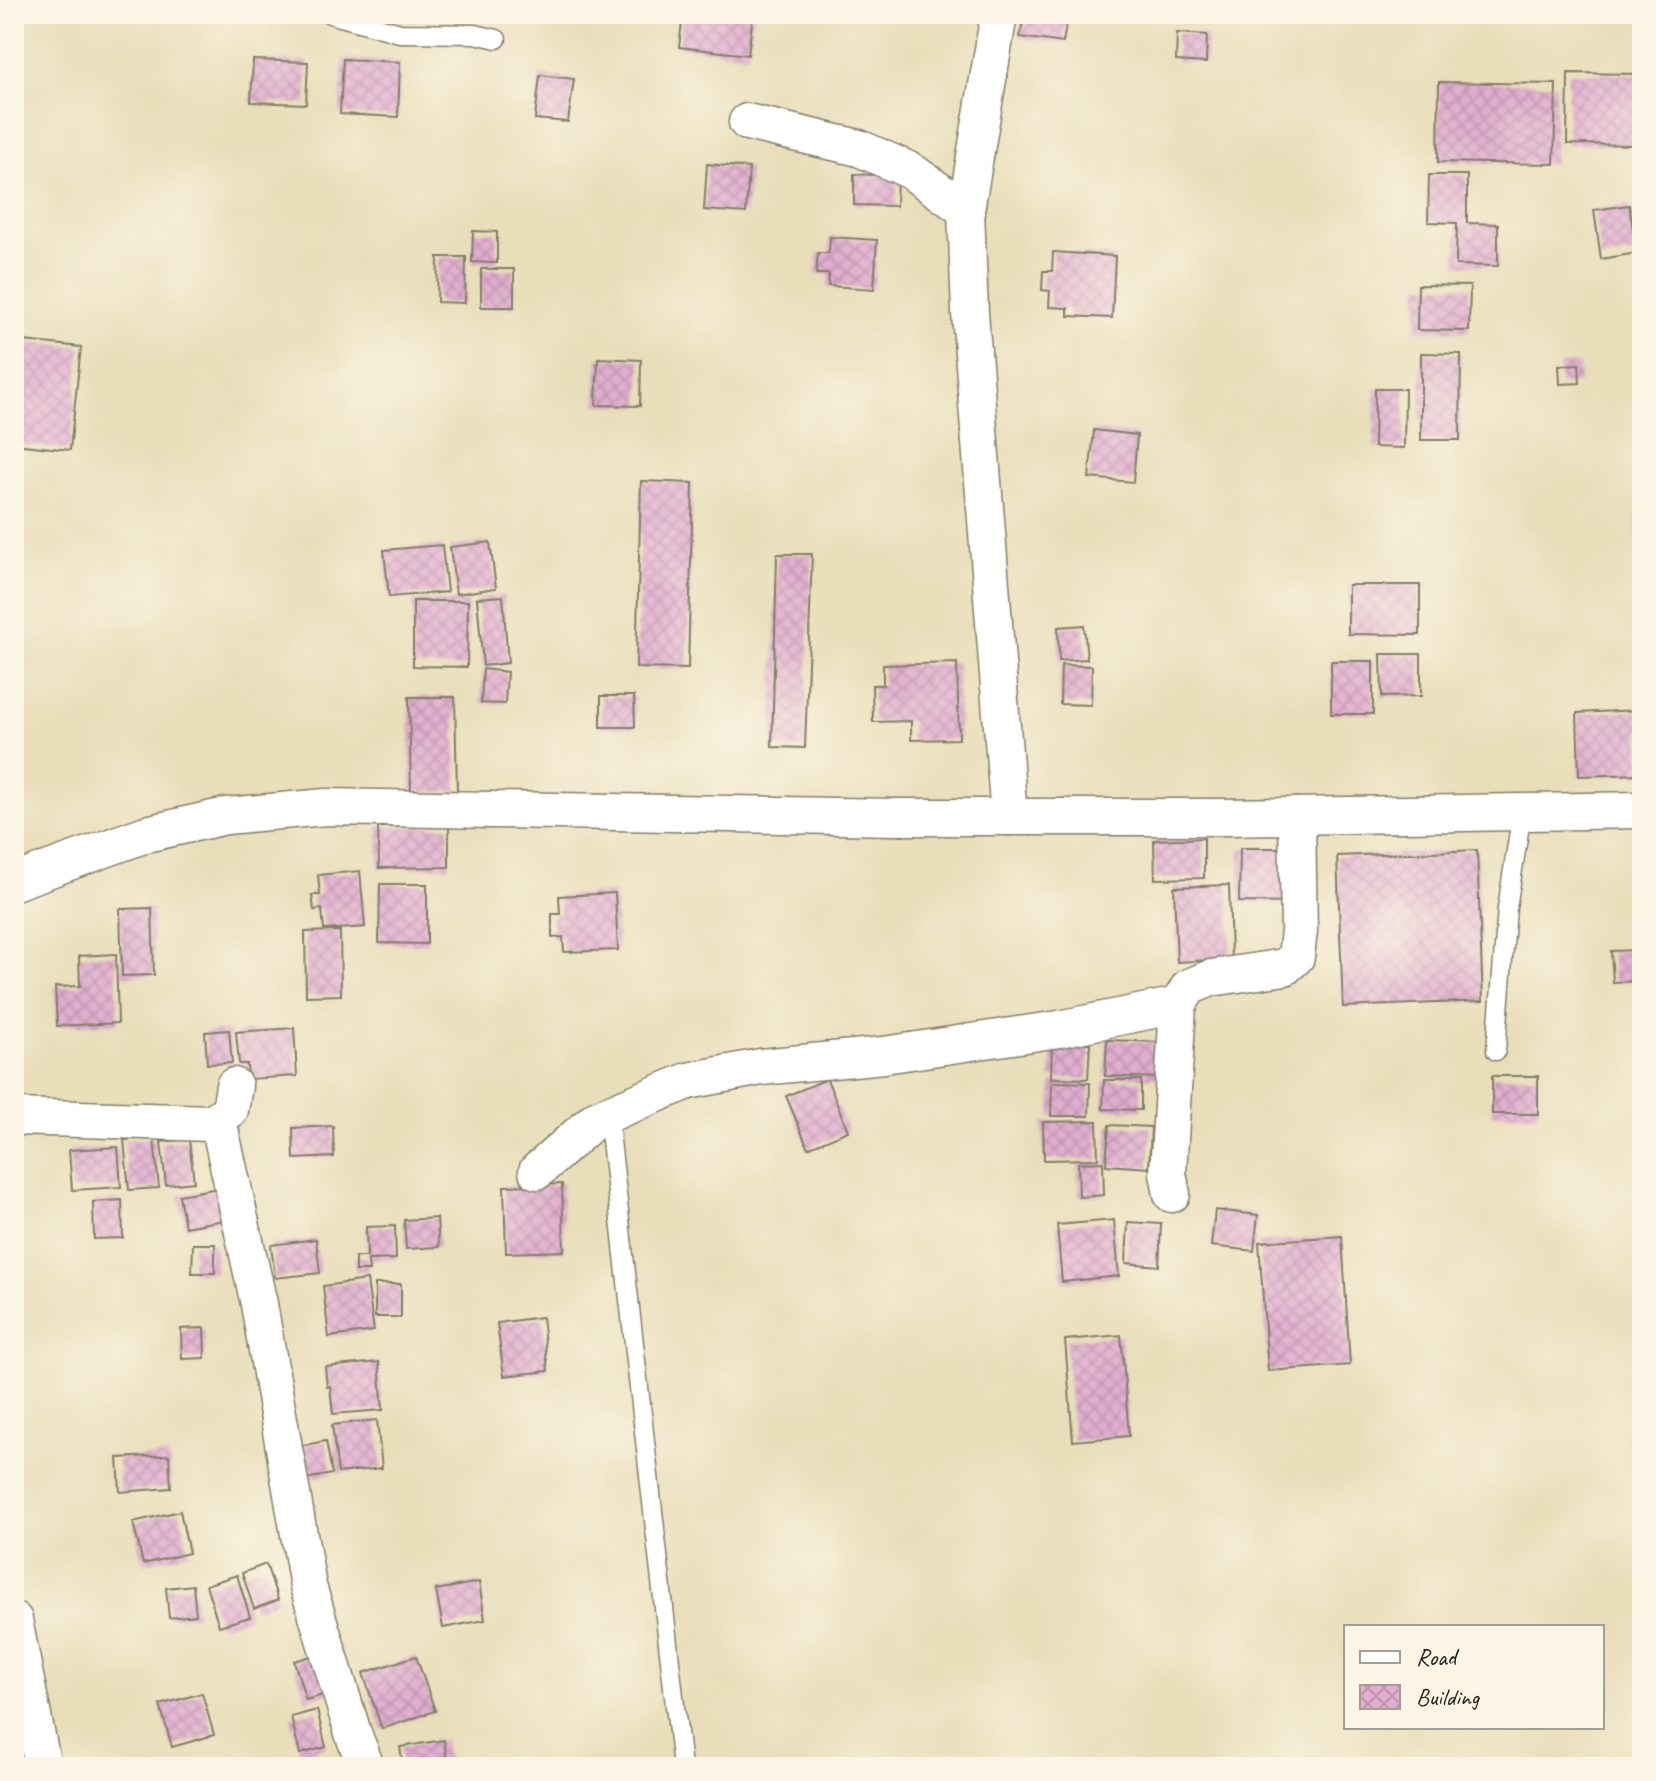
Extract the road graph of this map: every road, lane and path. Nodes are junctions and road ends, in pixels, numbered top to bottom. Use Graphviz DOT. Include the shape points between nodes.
graph roads {
  1 [pos="330,14"];
  2 [pos="999,14"];
  3 [pos="497,39"];
  4 [pos="747,122"];
  5 [pos="966,210"];
  6 [pos="1642,810"];
  7 [pos="1522,812"];
  8 [pos="1297,816"];
  9 [pos="1009,817"];
  10 [pos="14,882"];
  11 [pos="1178,1005"];
  12 [pos="1496,1051"];
  13 [pos="234,1086"];
  14 [pos="608,1114"];
  15 [pos="14,1117"];
  16 [pos="211,1123"];
  17 [pos="537,1171"];
  18 [pos="1172,1194"];
  19 [pos="14,1620"];
  20 [pos="43,1767"];
  21 [pos="366,1767"];
  22 [pos="682,1767"];
  1 -- 3 [label="lane" via="400,33"];
  2 -- 5 [label="street"];
  4 -- 5 [label="street" via="859,148 911,171"];
  5 -- 9 [label="street"];
  6 -- 7 [label="street"];
  7 -- 8 [label="street"];
  7 -- 12 [label="lane" via="1507,908"];
  8 -- 9 [label="street"];
  8 -- 11 [label="street" via="1296,957 1285,967 1211,978 1189,987"];
  9 -- 10 [label="street" via="326,807 226,816 146,834"];
  11 -- 14 [label="street" via="1059,1029 732,1072 688,1081"];
  11 -- 18 [label="street" via="1168,1173"];
  13 -- 16 [label="street" via="230,1110"];
  14 -- 17 [label="street"];
  14 -- 22 [label="lane"];
  15 -- 16 [label="street"];
  16 -- 21 [label="street" via="221,1133 259,1304 308,1586"];
  19 -- 20 [label="street"];
}
